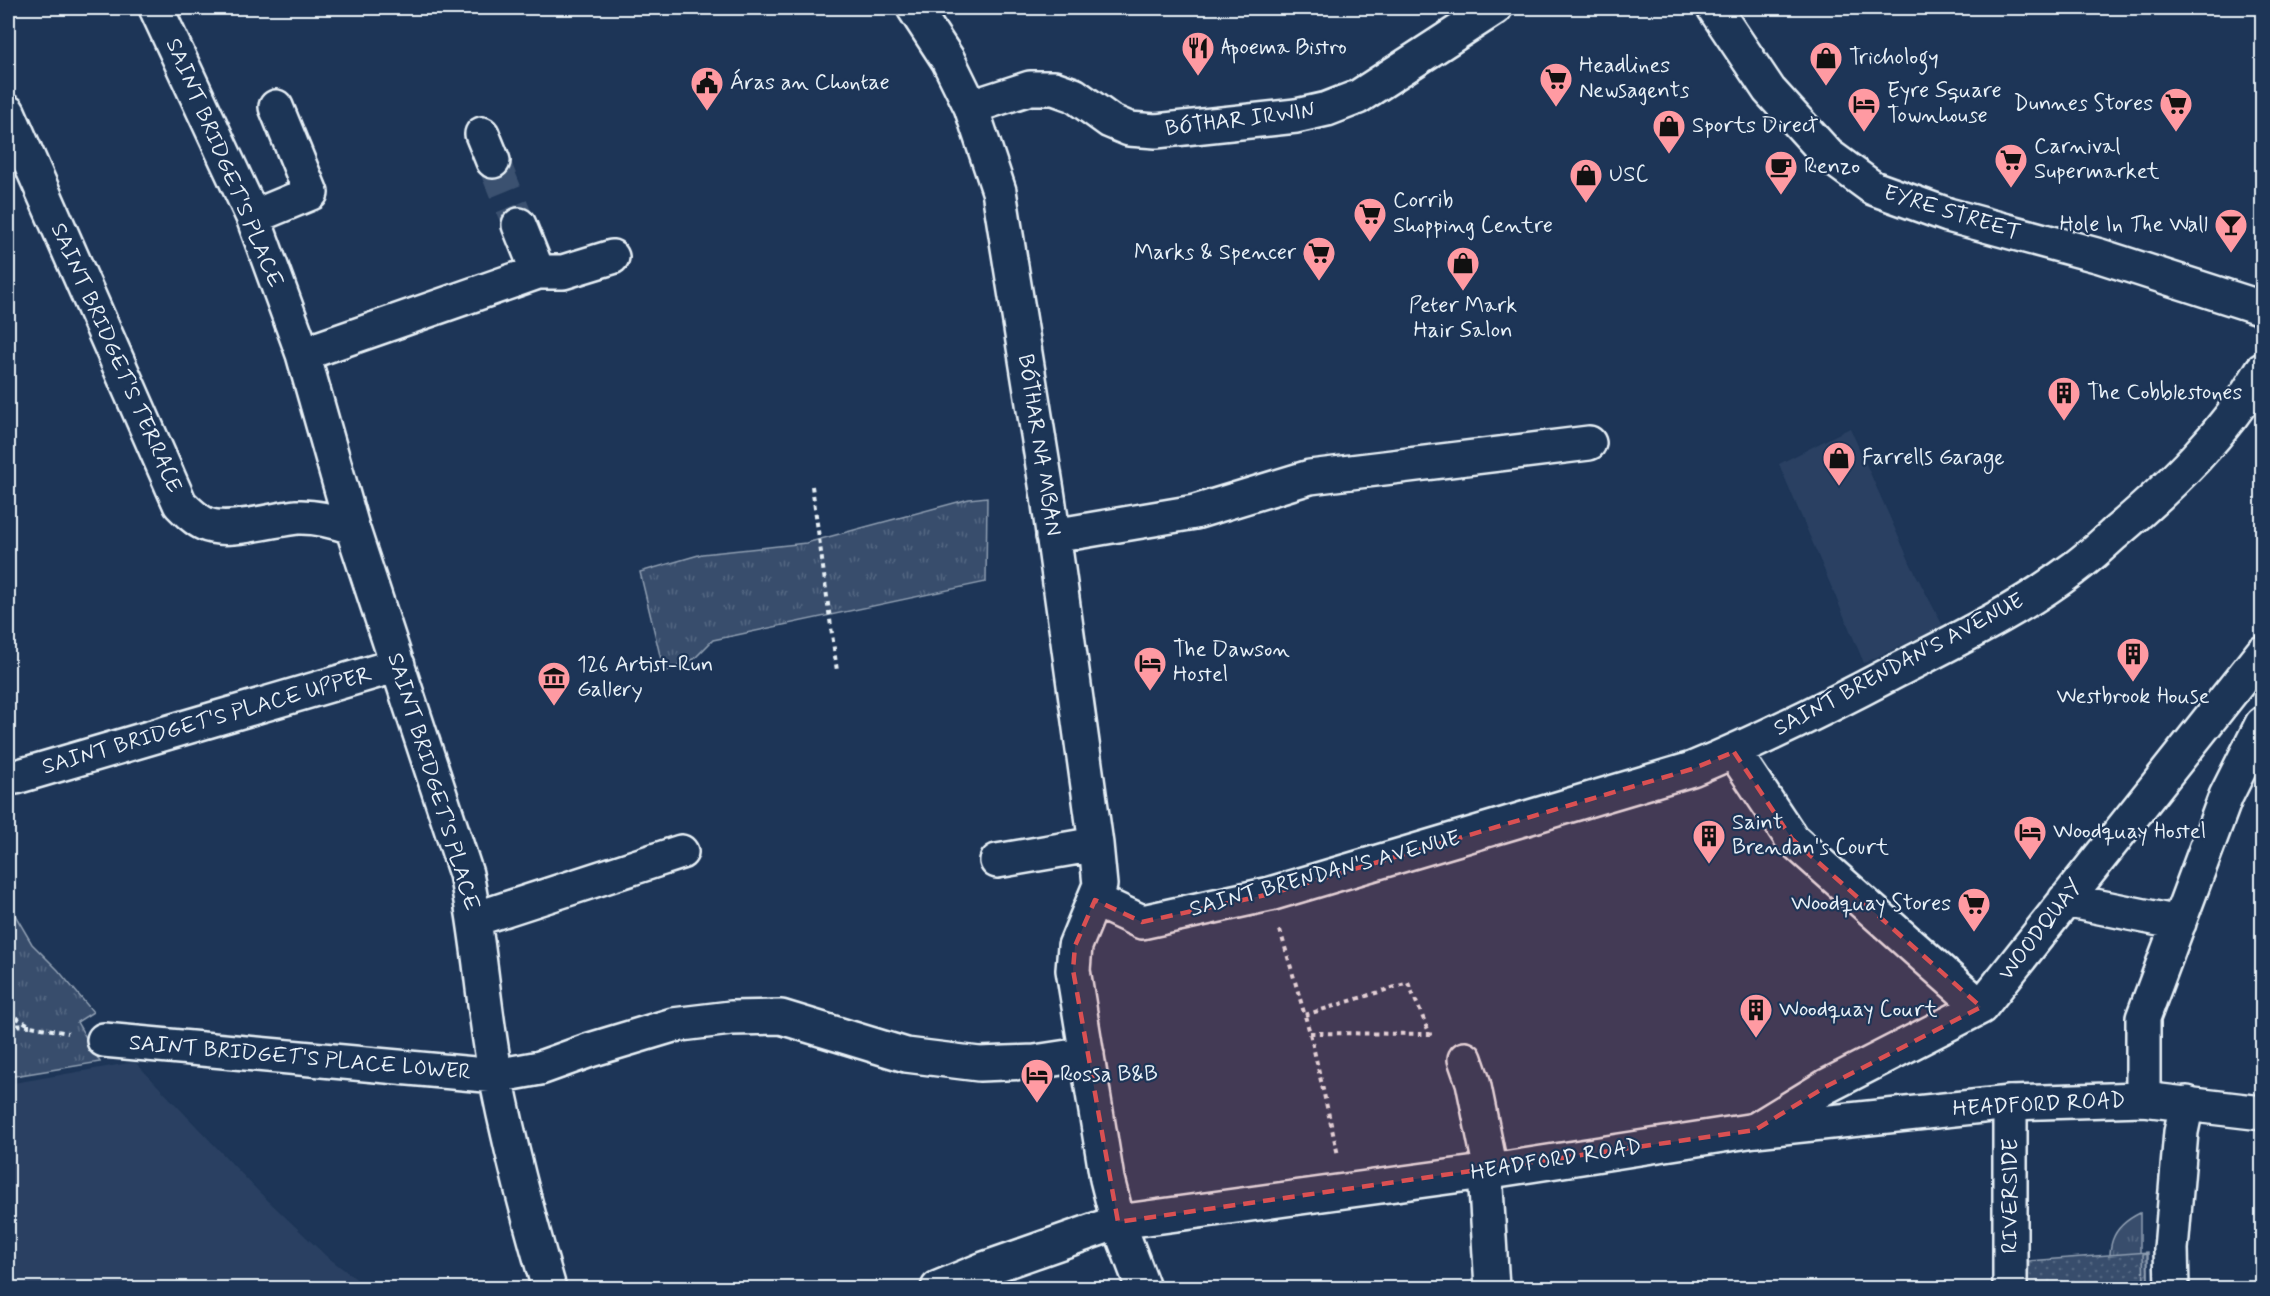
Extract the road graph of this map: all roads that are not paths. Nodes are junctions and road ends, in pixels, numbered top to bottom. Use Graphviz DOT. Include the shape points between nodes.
graph roads {
  1 [pos="156,8"];
  2 [pos="914,8"];
  3 [pos="1495,8"];
  4 [pos="1714,8"];
  5 [pos="276,107"];
  6 [pos="971,107"];
  7 [pos="8,112"];
  8 [pos="253,217"];
  9 [pos="519,225"];
  10 [pos="612,257"];
  11 [pos="551,272"];
  12 [pos="2262,308"];
  13 [pos="303,354"];
  14 [pos="2262,370"];
  15 [pos="1589,443"];
  16 [pos="352,527"];
  17 [pos="1053,536"];
  18 [pos="2262,653"];
  19 [pos="398,665"];
  20 [pos="2262,724"];
  21 [pos="1734,752"];
  22 [pos="16,777"];
  23 [pos="1096,844"];
  24 [pos="681,852"];
  25 [pos="997,861"];
  26 [pos="1095,900"];
  27 [pos="2065,900"];
  28 [pos="475,919"];
  29 [pos="2179,923"];
  30 [pos="1981,1007"];
  31 [pos="104,1040"];
  32 [pos="1087,1054"];
  33 [pos="1465,1059"];
  34 [pos="496,1076"];
  35 [pos="2143,1099"];
  36 [pos="2010,1103"];
  37 [pos="2187,1103"];
  38 [pos="2262,1113"];
  39 [pos="1755,1130"];
  40 [pos="1488,1171"];
  41 [pos="1118,1222"];
  42 [pos="987,1279"];
  43 [pos="549,1288"];
  44 [pos="938,1288"];
  45 [pos="1143,1288"];
  46 [pos="1492,1288"];
  47 [pos="2010,1288"];
  48 [pos="2172,1288"];
  1 -- 8 [label="street, SAINT BRIDGET'S PLACE"];
  2 -- 6 [label="street, BÓTHAR NA MBAN" via="948,60"];
  3 -- 6 [label="street, BÓTHAR IRWIN" via="1358,97 1296,116 1156,131 1129,129 1110,121 1074,95 1054,88 1030,88"];
  4 -- 12 [label="street, EYRE STREET" via="1769,90 1828,155 1873,188 1948,215 2100,256"];
  5 -- 8 [label="street" via="311,193"];
  6 -- 17 [label="street, BÓTHAR NA MBAN" via="999,191"];
  7 -- 16 [label="street, SAINT BRIDGET'S TERRACE" via="180,504 207,525 221,528 298,517"];
  8 -- 13 [label="street, SAINT BRIDGET'S PLACE"];
  9 -- 11 [label="street"];
  10 -- 11 [label="street"];
  11 -- 13 [label="street"];
  13 -- 16 [label="street, SAINT BRIDGET'S PLACE"];
  14 -- 21 [label="street, SAINT BRENDAN'S AVENUE" via="2215,435 2165,492 2073,570 1989,622"];
  15 -- 17 [label="street" via="1310,477 1195,512"];
  16 -- 19 [label="street, SAINT BRIDGET'S PLACE"];
  17 -- 23 [label="street, BÓTHAR NA MBAN"];
  18 -- 27 [label="street, WOODQUAY"];
  19 -- 22 [label="street, SAINT BRIDGET'S PLACE UPPER"];
  19 -- 28 [label="street, SAINT BRIDGET'S PLACE" via="466,874"];
  20 -- 29 [label="street" via="2226,796"];
  21 -- 26 [label="street, SAINT BRENDAN'S AVENUE" via="1692,769 1270,894 1142,922"];
  21 -- 30 [label="street" via="1792,839"];
  23 -- 25 [label="street"];
  23 -- 26 [label="street, BÓTHAR NA MBAN" via="1100,885"];
  24 -- 28 [label="street"];
  26 -- 32 [label="street" via="1073,958"];
  27 -- 29 [label="street"];
  27 -- 30 [label="street, WOODQUAY"];
  28 -- 34 [label="street, SAINT BRIDGET'S PLACE"];
  29 -- 35 [label="street" via="2144,1018"];
  30 -- 39 [label="street, WOODQUAY" via="1827,1086"];
  31 -- 34 [label="street, SAINT BRIDGET'S PLACE LOWER"];
  32 -- 34 [label="street, SAINT BRIDGET'S PLACE LOWER" via="1035,1062 979,1064 906,1055 781,1017 731,1018 673,1025 540,1068"];
  32 -- 41 [label="street" via="1107,1179"];
  33 -- 40 [label="street" via="1473,1082"];
  34 -- 43 [label="street, SAINT BRIDGET'S PLACE"];
  35 -- 36 [label="street, HEADFORD ROAD"];
  35 -- 37 [label="street, HEADFORD ROAD"];
  36 -- 39 [label="street, HEADFORD ROAD"];
  36 -- 47 [label="street, RIVERSIDE"];
  37 -- 38 [label="street, HEADFORD ROAD"];
  37 -- 48 [label="street" via="2171,1249"];
  39 -- 40 [label="street, HEADFORD ROAD"];
  40 -- 41 [label="street, HEADFORD ROAD"];
  40 -- 46 [label="street"];
  41 -- 42 [label="street, HEADFORD ROAD"];
  41 -- 45 [label="street"];
  42 -- 44 [label="street, HEADFORD ROAD"];
}
